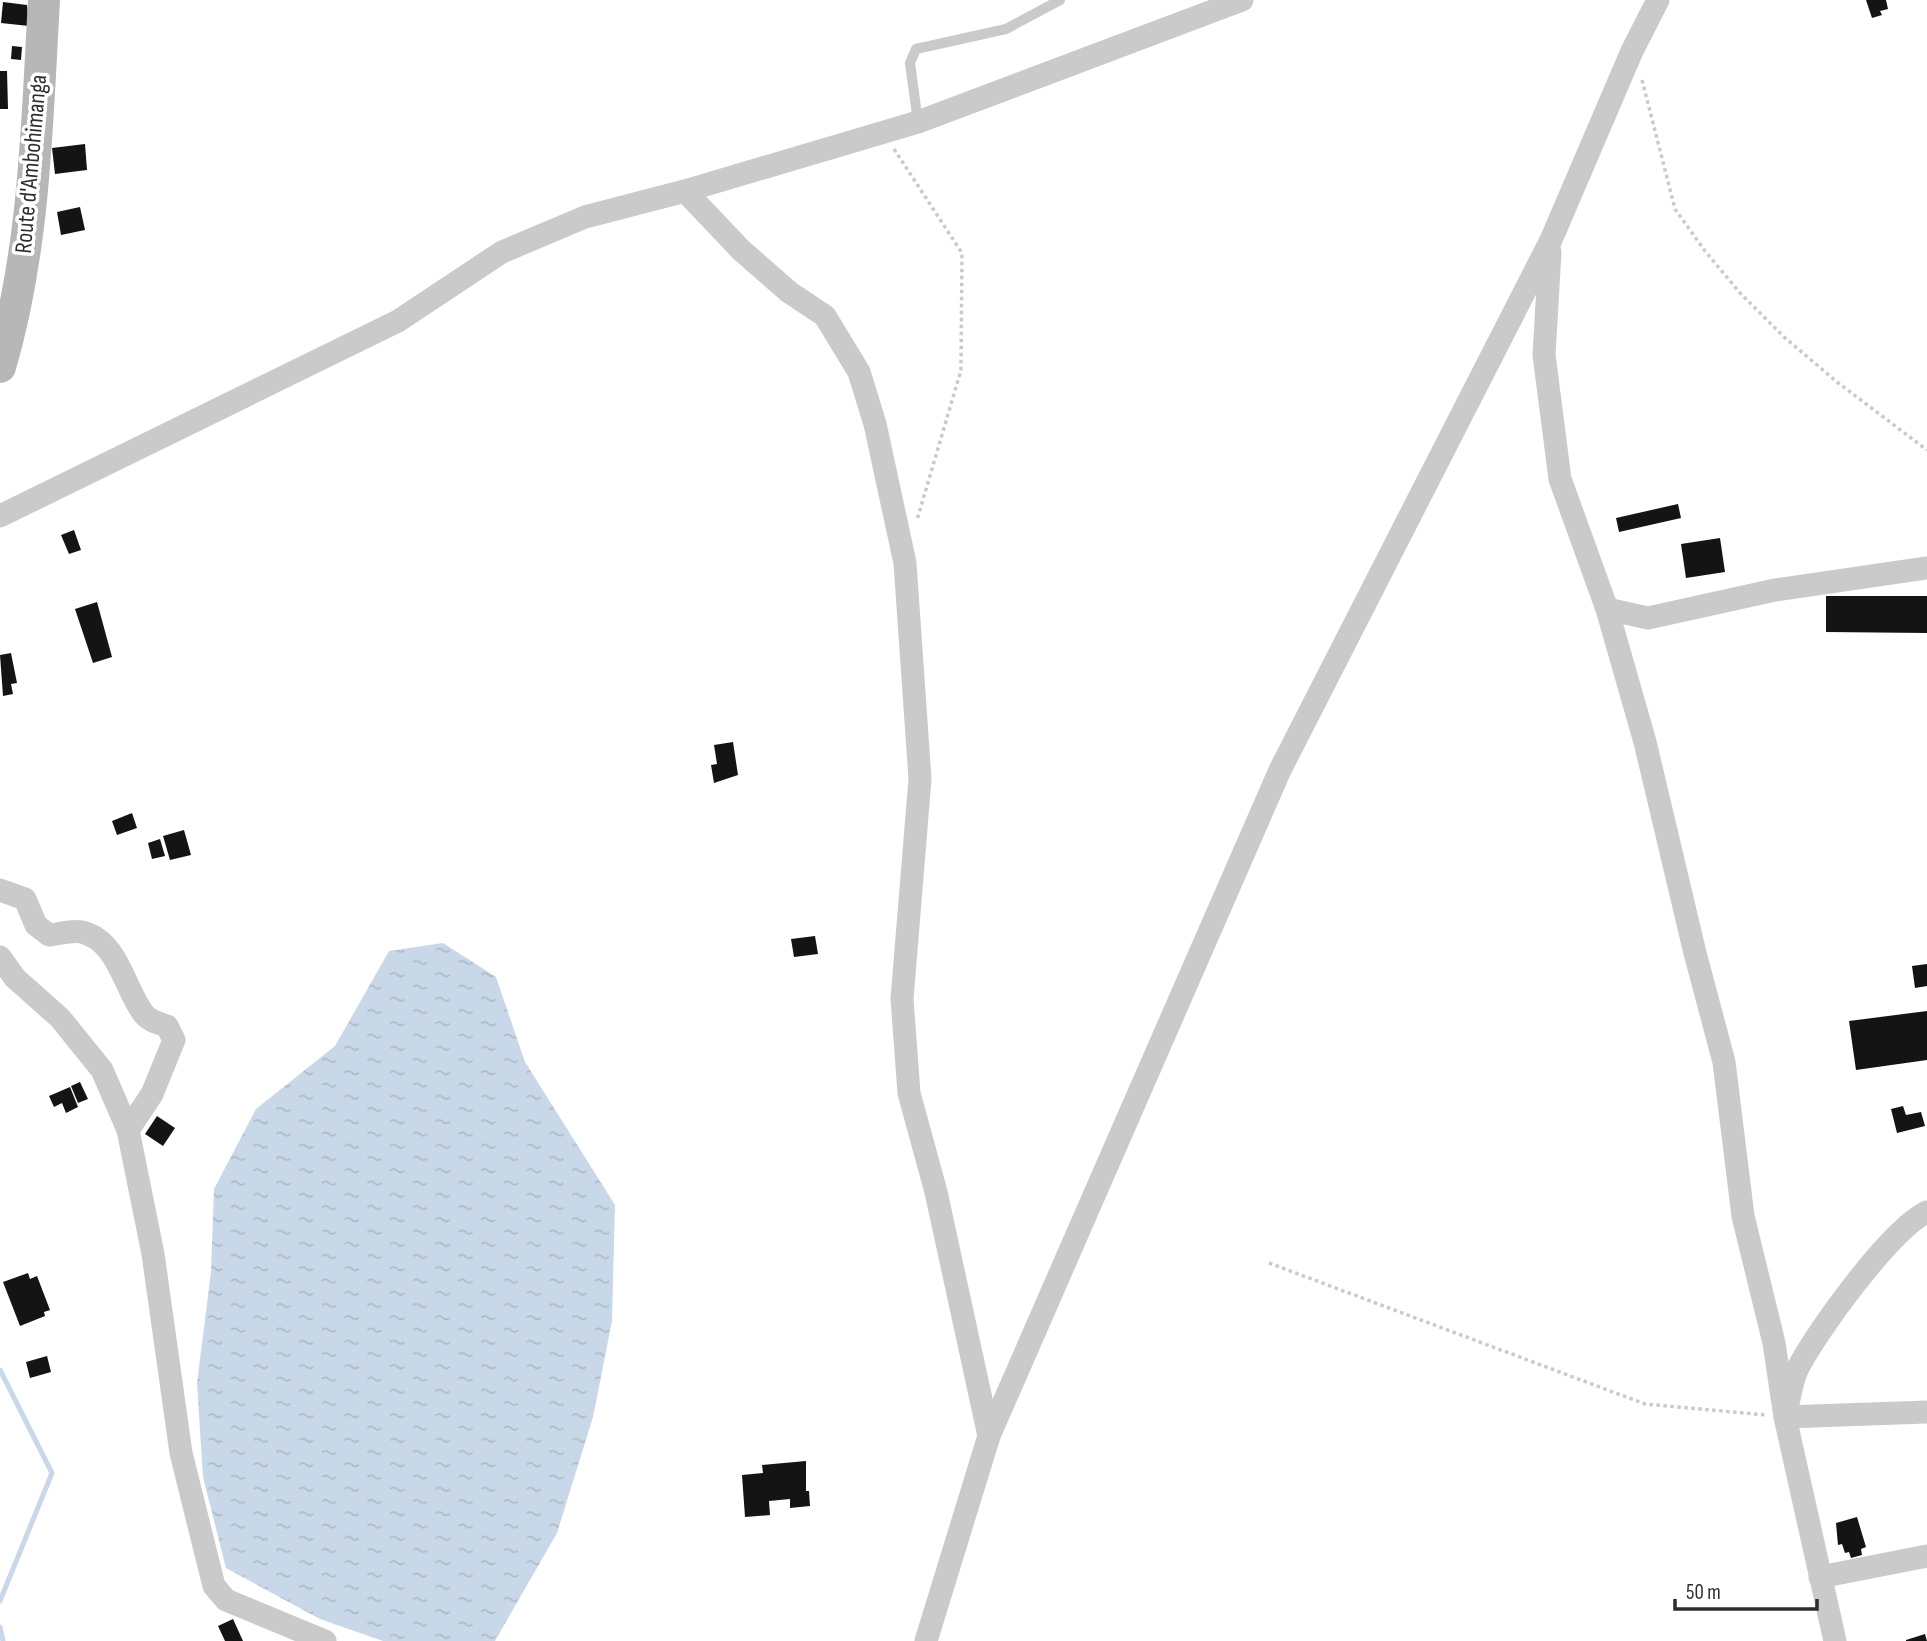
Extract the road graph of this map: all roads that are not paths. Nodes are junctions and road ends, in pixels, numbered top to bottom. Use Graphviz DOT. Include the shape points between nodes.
graph roads {
  1 [pos="44,0"];
  2 [pos="1060,0"];
  3 [pos="1242,0"];
  4 [pos="1658,0"];
  5 [pos="918,122"];
  6 [pos="685,191"];
  7 [pos="1551,240"];
  8 [pos="0,367"];
  9 [pos="0,516"];
  10 [pos="1927,568"];
  11 [pos="1607,609"];
  12 [pos="0,890"];
  13 [pos="0,957"];
  14 [pos="128,1130"];
  15 [pos="1927,1212"];
  16 [pos="1927,1412"];
  17 [pos="1785,1417"];
  18 [pos="989,1436"];
  19 [pos="1927,1556"];
  20 [pos="1820,1577"];
  21 [pos="324,1641"];
  22 [pos="926,1641"];
  23 [pos="1835,1641"];
  1 -- 8 [label="street, Route d'Ambohimanga" via="33,190 14,320"];
  2 -- 5 [label="lane" via="1006,29 916,49 910,63"];
  3 -- 5 [label="street"];
  4 -- 7 [label="street"];
  5 -- 6 [label="street"];
  6 -- 9 [label="street" via="585,217 502,252 397,321"];
  6 -- 18 [label="street" via="751,259 825,316 859,372 875,424 905,563 920,779 902,999 909,1093 936,1192"];
  7 -- 11 [label="street" via="1544,355 1560,479"];
  7 -- 18 [label="street" via="1280,770"];
  10 -- 11 [label="street" via="1775,590 1647,618"];
  11 -- 17 [label="street" via="1646,742 1724,1062 1743,1216 1774,1343"];
  12 -- 14 [label="street" via="24,900 36,925 49,935 79,932 99,939 121,969 143,1013 171,1033 174,1040 168,1060"];
  13 -- 14 [label="street" via="15,978 60,1018 102,1070"];
  14 -- 21 [label="street" via="153,1254 181,1453 214,1586 226,1600"];
  15 -- 17 [label="street" via="1885,1249 1833,1315 1797,1371"];
  16 -- 17 [label="street"];
  17 -- 20 [label="street"];
  18 -- 22 [label="street"];
  19 -- 20 [label="street"];
  20 -- 23 [label="street"];
}
